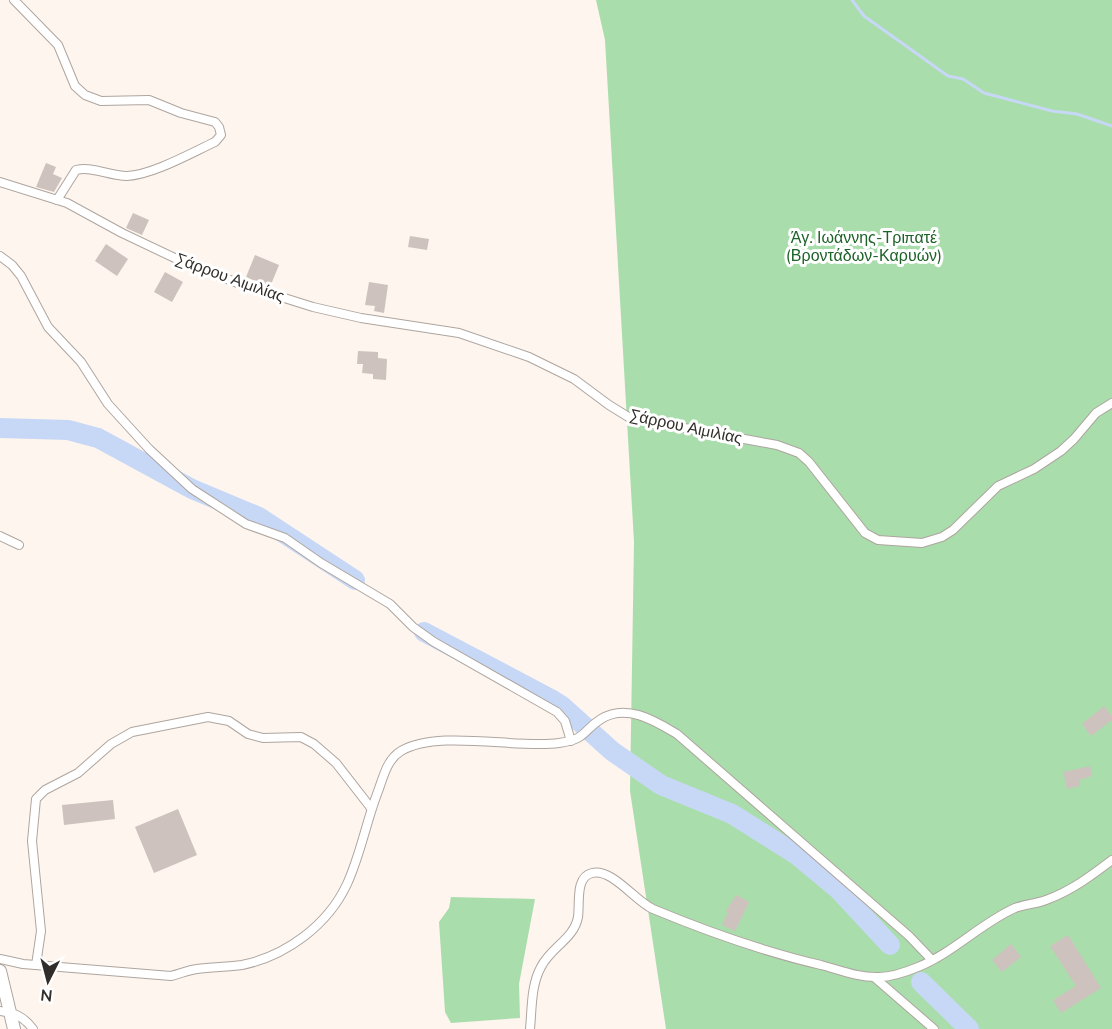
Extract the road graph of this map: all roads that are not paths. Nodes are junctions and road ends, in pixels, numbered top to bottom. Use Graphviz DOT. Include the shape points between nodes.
graph roads {
  1 [pos="14,0"];
  2 [pos="0,182"];
  3 [pos="57,200"];
  4 [pos="0,256"];
  5 [pos="1112,403"];
  6 [pos="0,536"];
  7 [pos="20,544"];
  8 [pos="571,741"];
  9 [pos="371,808"];
  10 [pos="1112,860"];
  11 [pos="0,959"];
  12 [pos="932,960"];
  13 [pos="36,965"];
  14 [pos="0,971"];
  15 [pos="874,977"];
  16 [pos="6,1012"];
  17 [pos="14,1029"];
  18 [pos="33,1029"];
  19 [pos="530,1029"];
  20 [pos="934,1029"];
  1 -- 3 [label="street" via="58,45 75,86 86,95 101,101 149,100 215,122 221,131 215,142 135,175 76,170"];
  2 -- 3 [label="street, Σάρρου Αιμιλίας"];
  3 -- 5 [label="street, Σάρρου Αιμιλίας" via="181,261 240,284 336,312 459,333 529,357 574,379 630,418 793,450 816,469 859,528 878,540 922,543 948,533 962,524 998,486 1061,451 1096,413"];
  4 -- 8 [label="street" via="21,276 48,327 81,362 108,404 149,450 192,489 246,524 285,538 390,604 434,642 557,711 566,721"];
  6 -- 7 [label="street"];
  8 -- 9 [label="street" via="458,741 411,746 391,760"];
  8 -- 12 [label="street" via="618,713 638,714 677,734"];
  9 -- 13 [label="street" via="337,903 308,934 272,955 244,964 171,976"];
  9 -- 13 [label="street" via="336,763 301,736 263,738 222,719 208,717 132,732 111,744 78,773 45,790 34,804 32,841 41,931"];
  10 -- 12 [label="street" via="1068,891 1016,908"];
  11 -- 13 [label="street"];
  12 -- 15 [label="street" via="885,977"];
  14 -- 16 [label="main road"];
  15 -- 19 [label="street" via="766,951 651,908 611,877 593,872 581,884 574,930 551,952 537,975"];
  15 -- 20 [label="street"];
  16 -- 17 [label="main road"];
  16 -- 18 [label="street" via="25,1019"];
}
